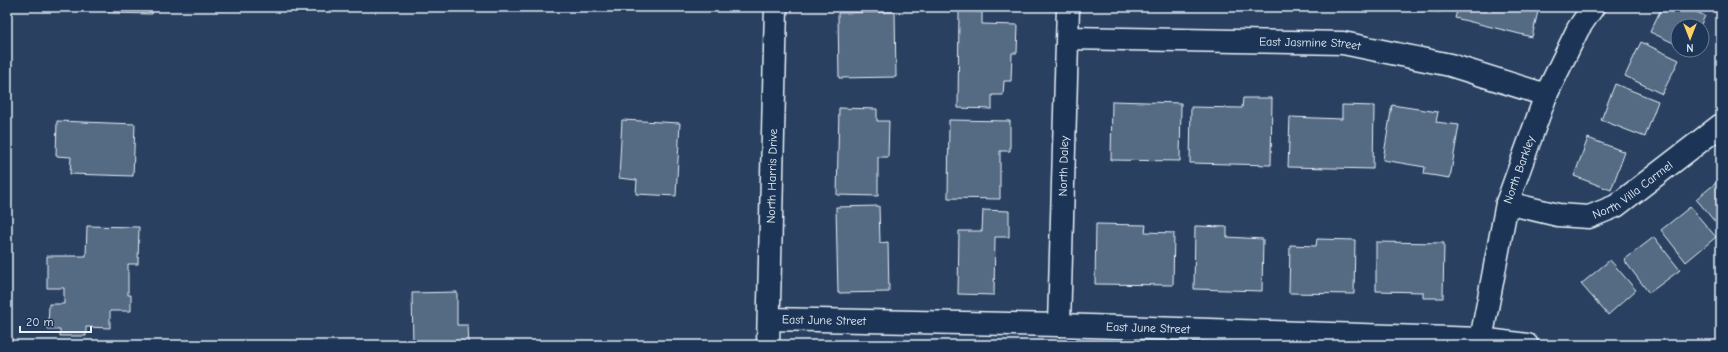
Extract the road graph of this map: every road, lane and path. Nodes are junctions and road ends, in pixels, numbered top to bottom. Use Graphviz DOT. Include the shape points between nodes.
graph roads {
  1 [pos="776,7"];
  2 [pos="1068,7"];
  3 [pos="1593,7"];
  4 [pos="1068,38"];
  5 [pos="1546,95"];
  6 [pos="1721,125"];
  7 [pos="1507,203"];
  8 [pos="769,319"];
  9 [pos="1059,325"];
  10 [pos="1480,342"];
  11 [pos="768,345"];
  12 [pos="1527,345"];
  1 -- 8 [label="street, North Harris Drive"];
  2 -- 4 [label="street, North Daley"];
  3 -- 5 [label="street, North Barkley" via="1578,29"];
  4 -- 5 [label="street, East Jasmine Street" via="1343,43 1450,65"];
  4 -- 9 [label="street, North Daley"];
  5 -- 7 [label="street, North Barkley"];
  6 -- 7 [label="street, North Villa Carmel" via="1616,206 1589,217 1558,215"];
  7 -- 10 [label="street, North Barkley"];
  8 -- 9 [label="street, East June Street"];
  8 -- 11 [label="street, North Harris Drive"];
  9 -- 10 [label="street, East June Street"];
  10 -- 12 [label="street, East June Street"];
}
